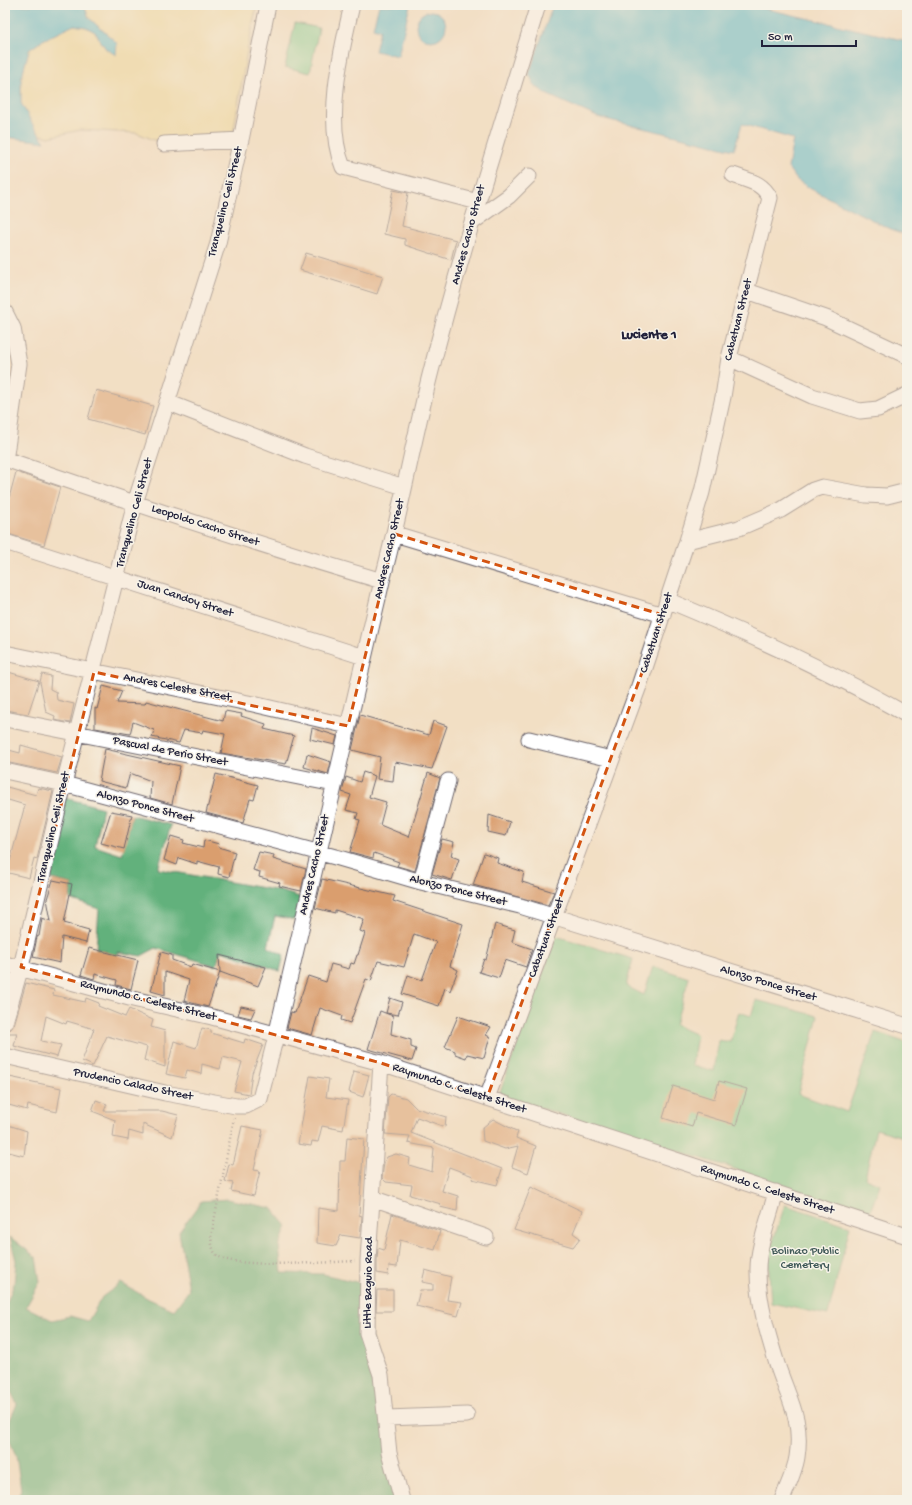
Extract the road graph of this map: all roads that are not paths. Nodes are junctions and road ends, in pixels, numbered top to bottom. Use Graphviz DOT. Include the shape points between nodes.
graph roads {
  1 [pos="268,5"];
  2 [pos="352,5"];
  3 [pos="538,5"];
  4 [pos="241,140"];
  5 [pos="164,144"];
  6 [pos="733,175"];
  7 [pos="528,176"];
  8 [pos="478,202"];
  9 [pos="474,221"];
  10 [pos="746,291"];
  11 [pos="5,312"];
  12 [pos="907,356"];
  13 [pos="729,358"];
  14 [pos="907,395"];
  15 [pos="167,402"];
  16 [pos="5,460"];
  17 [pos="404,487"];
  18 [pos="907,491"];
  19 [pos="135,503"];
  20 [pos="395,534"];
  21 [pos="687,541"];
  22 [pos="5,542"];
  23 [pos="117,578"];
  24 [pos="382,581"];
  25 [pos="667,600"];
  26 [pos="662,615"];
  27 [pos="5,653"];
  28 [pos="364,657"];
  29 [pos="94,672"];
  30 [pos="907,715"];
  31 [pos="5,719"];
  32 [pos="348,726"];
  33 [pos="77,733"];
  34 [pos="529,738"];
  35 [pos="611,759"];
  36 [pos="5,771"];
  37 [pos="448,782"];
  38 [pos="64,784"];
  39 [pos="334,784"];
  40 [pos="318,852"];
  41 [pos="421,882"];
  42 [pos="555,917"];
  43 [pos="5,964"];
  44 [pos="22,967"];
  45 [pos="5,1022"];
  46 [pos="907,1026"];
  47 [pos="276,1036"];
  48 [pos="5,1056"];
  49 [pos="381,1063"];
  50 [pos="487,1098"];
  51 [pos="260,1099"];
  52 [pos="776,1192"];
  53 [pos="372,1198"];
  54 [pos="907,1236"];
  55 [pos="486,1237"];
  56 [pos="467,1414"];
  57 [pos="387,1418"];
  58 [pos="402,1500"];
  59 [pos="782,1500"];
  1 -- 4 [label="street, Tranquelino Celi Street"];
  2 -- 8 [label="street" via="342,46 333,121 338,156 343,167"];
  3 -- 8 [label="street, Andres Cacho Street"];
  4 -- 5 [label="street"];
  4 -- 15 [label="street, Tranquelino Celi Street" via="218,242"];
  6 -- 10 [label="street, Cabatuan Street" via="765,189 770,198"];
  7 -- 9 [label="street" via="509,196"];
  8 -- 9 [label="street, Andres Cacho Street"];
  9 -- 17 [label="street, Andres Cacho Street" via="431,371"];
  10 -- 12 [label="street" via="826,318"];
  10 -- 13 [label="street, Cabatuan Street"];
  11 -- 16 [label="street" via="13,328 20,364"];
  13 -- 14 [label="street" via="812,396 860,411 878,409"];
  13 -- 21 [label="street, Cabatuan Street" via="702,492"];
  15 -- 17 [label="street" via="305,456"];
  15 -- 19 [label="street, Tranquelino Celi Street"];
  16 -- 19 [label="street, Leopoldo Cacho Street"];
  17 -- 20 [label="street, Andres Cacho Street"];
  18 -- 21 [label="street" via="887,496 822,487 781,510 739,528"];
  19 -- 23 [label="street, Tranquelino Celi Street"];
  19 -- 24 [label="street, Leopoldo Cacho Street"];
  20 -- 24 [label="street, Andres Cacho Street"];
  20 -- 26 [label="street"];
  21 -- 25 [label="street, Cabatuan Street"];
  22 -- 23 [label="street, Juan Candoy Street"];
  23 -- 28 [label="street, Juan Candoy Street"];
  23 -- 29 [label="street, Tranquelino Celi Street"];
  24 -- 28 [label="street, Andres Cacho Street"];
  25 -- 26 [label="street, Cabatuan Street"];
  25 -- 30 [label="street" via="768,642"];
  26 -- 35 [label="street, Cabatuan Street" via="639,686"];
  27 -- 29 [label="street, Andres Celeste Street"];
  28 -- 32 [label="street, Andres Cacho Street"];
  29 -- 32 [label="street, Andres Celeste Street"];
  29 -- 33 [label="street, Tranquelino Celi Street"];
  31 -- 33 [label="street, Pascual de Perio Street"];
  32 -- 39 [label="street, Andres Cacho Street"];
  33 -- 38 [label="street, Tranquelino Celi Street"];
  33 -- 39 [label="street, Pascual de Perio Street"];
  34 -- 35 [label="street"];
  35 -- 42 [label="street, Cabatuan Street"];
  36 -- 38 [label="street, Alonzo Ponce Street"];
  37 -- 41 [label="street"];
  38 -- 40 [label="street, Alonzo Ponce Street"];
  38 -- 44 [label="street, Tranquelino Celi Street"];
  39 -- 40 [label="street, Andres Cacho Street"];
  40 -- 41 [label="street, Alonzo Ponce Street"];
  40 -- 47 [label="street, Andres Cacho Street"];
  41 -- 42 [label="street, Alonzo Ponce Street"];
  42 -- 46 [label="street, Alonzo Ponce Street"];
  42 -- 50 [label="street, Cabatuan Street"];
  43 -- 44 [label="street, Raymundo C. Celeste Street"];
  44 -- 45 [label="street, Tranquelino Celi Street"];
  44 -- 47 [label="street, Raymundo C. Celeste Street"];
  47 -- 49 [label="street, Raymundo C. Celeste Street"];
  47 -- 51 [label="street, Andres Cacho Street"];
  48 -- 51 [label="street, Prudencio Calado Street" via="165,1093 236,1106 246,1106"];
  49 -- 50 [label="street, Raymundo C. Celeste Street"];
  49 -- 53 [label="street, Little Baguio Road"];
  50 -- 52 [label="street, Raymundo C. Celeste Street"];
  52 -- 54 [label="street, Raymundo C. Celeste Street"];
  52 -- 59 [label="street" via="758,1271 762,1306 777,1364 795,1408 798,1426 797,1458"];
  53 -- 55 [label="street"];
  53 -- 57 [label="street, Little Baguio Road" via="367,1333 381,1374"];
  56 -- 57 [label="street"];
  57 -- 58 [label="street, Little Baguio Road" via="389,1453"];
}
